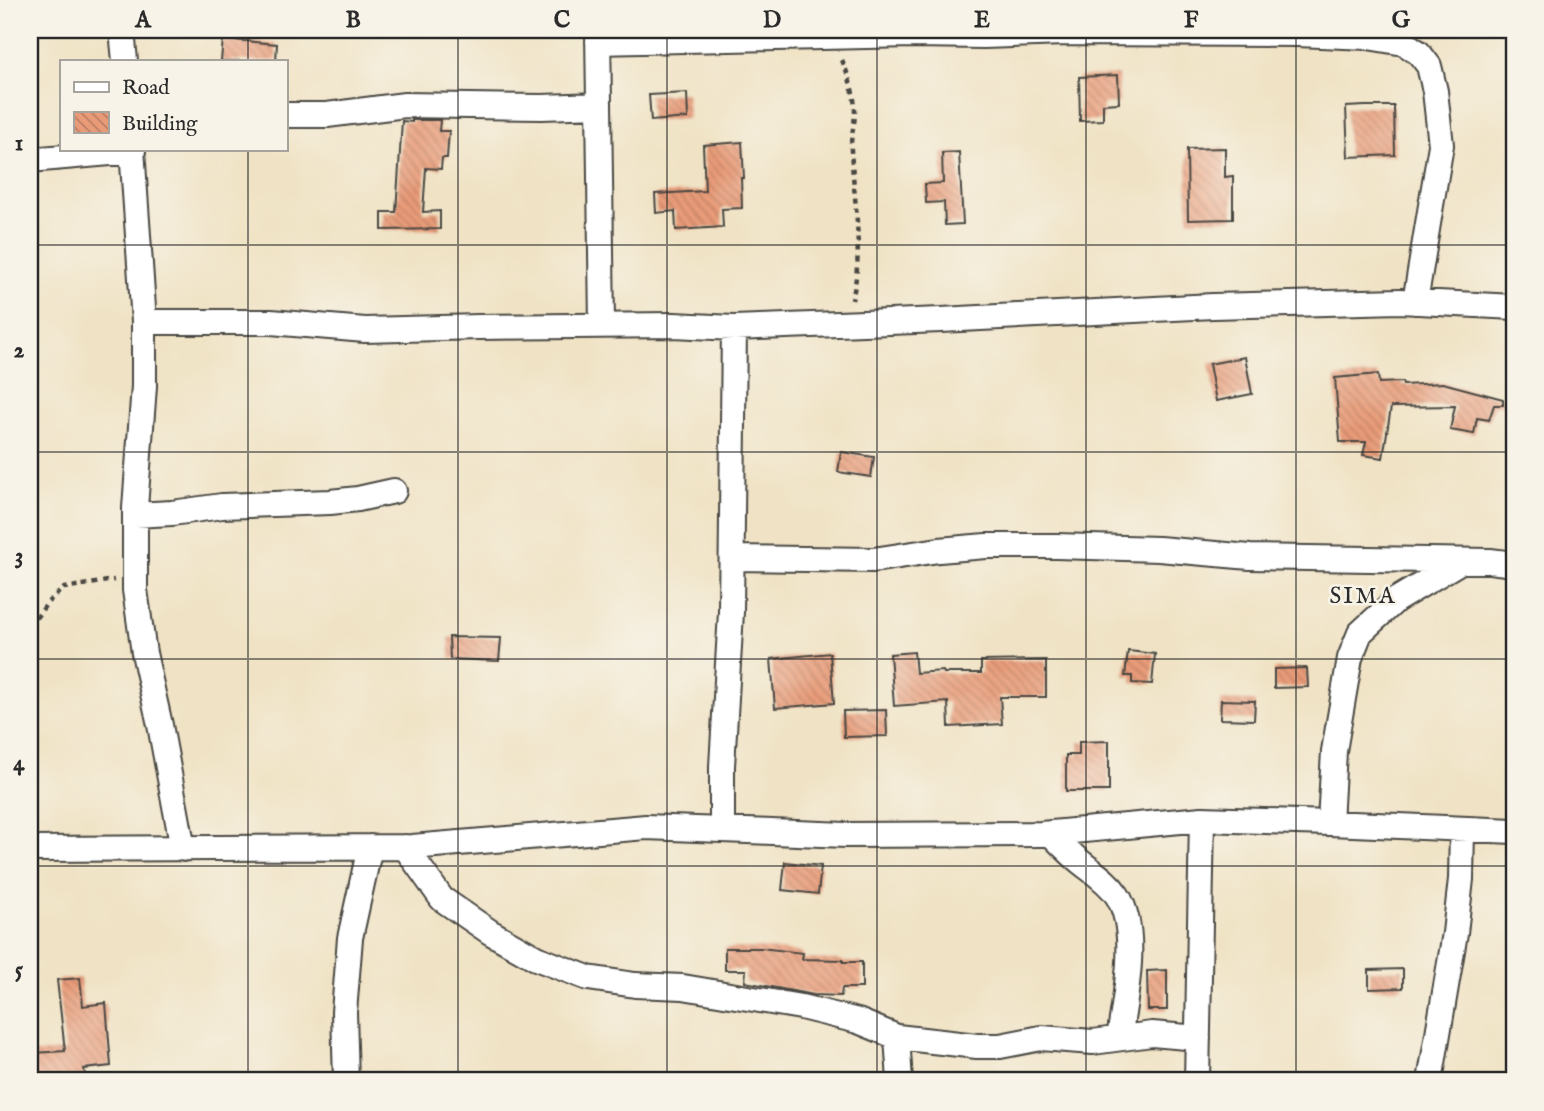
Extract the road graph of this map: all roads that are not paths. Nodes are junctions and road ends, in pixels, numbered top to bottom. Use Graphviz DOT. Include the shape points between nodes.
graph roads {
  1 [pos="122,30"];
  2 [pos="1065,31"];
  3 [pos="1183,32"];
  4 [pos="988,33"];
  5 [pos="598,36"];
  6 [pos="124,60"];
  7 [pos="599,106"];
  8 [pos="287,114"];
  9 [pos="132,150"];
  10 [pos="30,160"];
  11 [pos="1415,302"];
  12 [pos="1514,307"];
  13 [pos="144,322"];
  14 [pos="602,325"];
  15 [pos="734,328"];
  16 [pos="394,491"];
  17 [pos="135,515"];
  18 [pos="732,558"];
  19 [pos="1462,561"];
  20 [pos="1514,564"];
  21 [pos="1202,820"];
  22 [pos="1331,823"];
  23 [pos="1462,829"];
  24 [pos="722,830"];
  25 [pos="1514,831"];
  26 [pos="1050,833"];
  27 [pos="370,847"];
  28 [pos="405,847"];
  29 [pos="30,849"];
  30 [pos="183,849"];
  31 [pos="897,1037"];
  32 [pos="1119,1038"];
  33 [pos="1198,1038"];
  34 [pos="346,1081"];
  35 [pos="900,1081"];
  36 [pos="1197,1081"];
  37 [pos="1430,1081"];
  1 -- 6 [label="street"];
  2 -- 3 [label="street"];
  2 -- 4 [label="street"];
  3 -- 11 [label="street" via="1368,37 1404,43 1419,53 1429,66 1435,91 1441,145"];
  4 -- 5 [label="street"];
  5 -- 7 [label="street"];
  7 -- 8 [label="street" via="405,105 327,115"];
  7 -- 14 [label="street"];
  9 -- 10 [label="street"];
  9 -- 13 [label="street"];
  11 -- 12 [label="street"];
  11 -- 15 [label="street" via="1213,306"];
  13 -- 14 [label="street" via="271,322 365,330"];
  13 -- 17 [label="street"];
  14 -- 15 [label="street"];
  15 -- 18 [label="street"];
  16 -- 17 [label="street" via="340,501"];
  17 -- 30 [label="street" via="135,590 144,653"];
  18 -- 19 [label="street" via="873,560 986,546 1056,546 1250,557"];
  18 -- 24 [label="street"];
  19 -- 20 [label="street"];
  19 -- 22 [label="street" via="1396,600 1360,633 1350,658 1334,751"];
  21 -- 22 [label="street"];
  21 -- 26 [label="street"];
  21 -- 33 [label="street"];
  22 -- 23 [label="street"];
  23 -- 25 [label="street"];
  23 -- 37 [label="street" via="1455,933"];
  24 -- 26 [label="street" via="846,835"];
  24 -- 28 [label="street" via="646,827"];
  26 -- 32 [label="street" via="1100,876 1126,914 1130,944"];
  27 -- 28 [label="street"];
  27 -- 30 [label="street"];
  27 -- 34 [label="street" via="350,938 344,1012"];
  28 -- 31 [label="street" via="442,899 536,958 588,978 683,987 801,1007 858,1021"];
  29 -- 30 [label="street"];
  31 -- 32 [label="street" via="977,1046 1041,1038 1093,1042"];
  31 -- 35 [label="street"];
  32 -- 33 [label="street" via="1152,1034"];
  33 -- 36 [label="street"];
}
